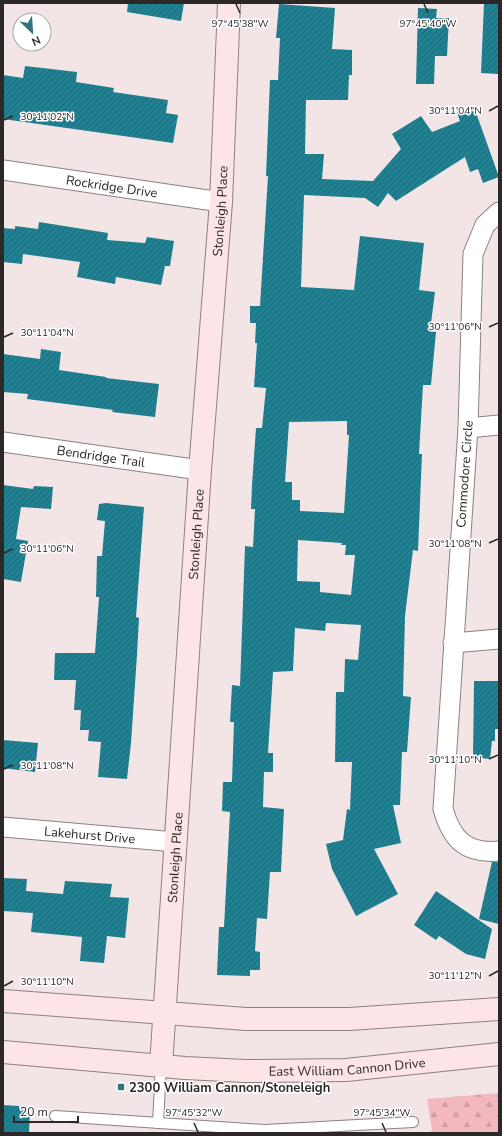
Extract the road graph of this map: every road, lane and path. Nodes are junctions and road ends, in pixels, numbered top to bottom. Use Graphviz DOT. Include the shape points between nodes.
graph roads {
  1 [pos="229,3"];
  2 [pos="3,170"];
  3 [pos="221,202"];
  4 [pos="499,212"];
  5 [pos="499,425"];
  6 [pos="468,428"];
  7 [pos="3,442"];
  8 [pos="200,470"];
  9 [pos="499,639"];
  10 [pos="453,643"];
  11 [pos="3,827"];
  12 [pos="176,842"];
  13 [pos="499,851"];
  14 [pos="3,1001"];
  15 [pos="499,1009"];
  16 [pos="165,1013"];
  17 [pos="3,1052"];
  18 [pos="499,1054"];
  19 [pos="161,1066"];
  20 [pos="55,1116"];
  21 [pos="413,1122"];
  22 [pos="158,1123"];
  23 [pos="264,1132"];
  1 -- 3 [label="street, Stonleigh Place"];
  2 -- 3 [label="street, Rockridge Drive"];
  3 -- 8 [label="street, Stonleigh Place"];
  4 -- 6 [label="street, Commodore Circle" via="485,225 473,254"];
  5 -- 6 [label="street"];
  6 -- 10 [label="street, Commodore Circle"];
  7 -- 8 [label="street, Bendridge Trail"];
  8 -- 12 [label="street, Stonleigh Place"];
  9 -- 10 [label="street"];
  10 -- 13 [label="street, Commodore Circle" via="443,809 456,840 473,850"];
  11 -- 12 [label="street, Lakehurst Drive"];
  12 -- 16 [label="street, Stonleigh Place"];
  14 -- 16 [label="street"];
  15 -- 16 [label="street" via="343,1020 246,1019"];
  16 -- 19 [label="street, Stonleigh Place"];
  17 -- 19 [label="street, East William Cannon Drive"];
  18 -- 19 [label="street, East William Cannon Drive" via="346,1070 245,1071"];
  19 -- 22 [label="lane"];
  20 -- 22 [label="lane"];
  21 -- 23 [label="lane"];
  22 -- 23 [label="lane"];
}
